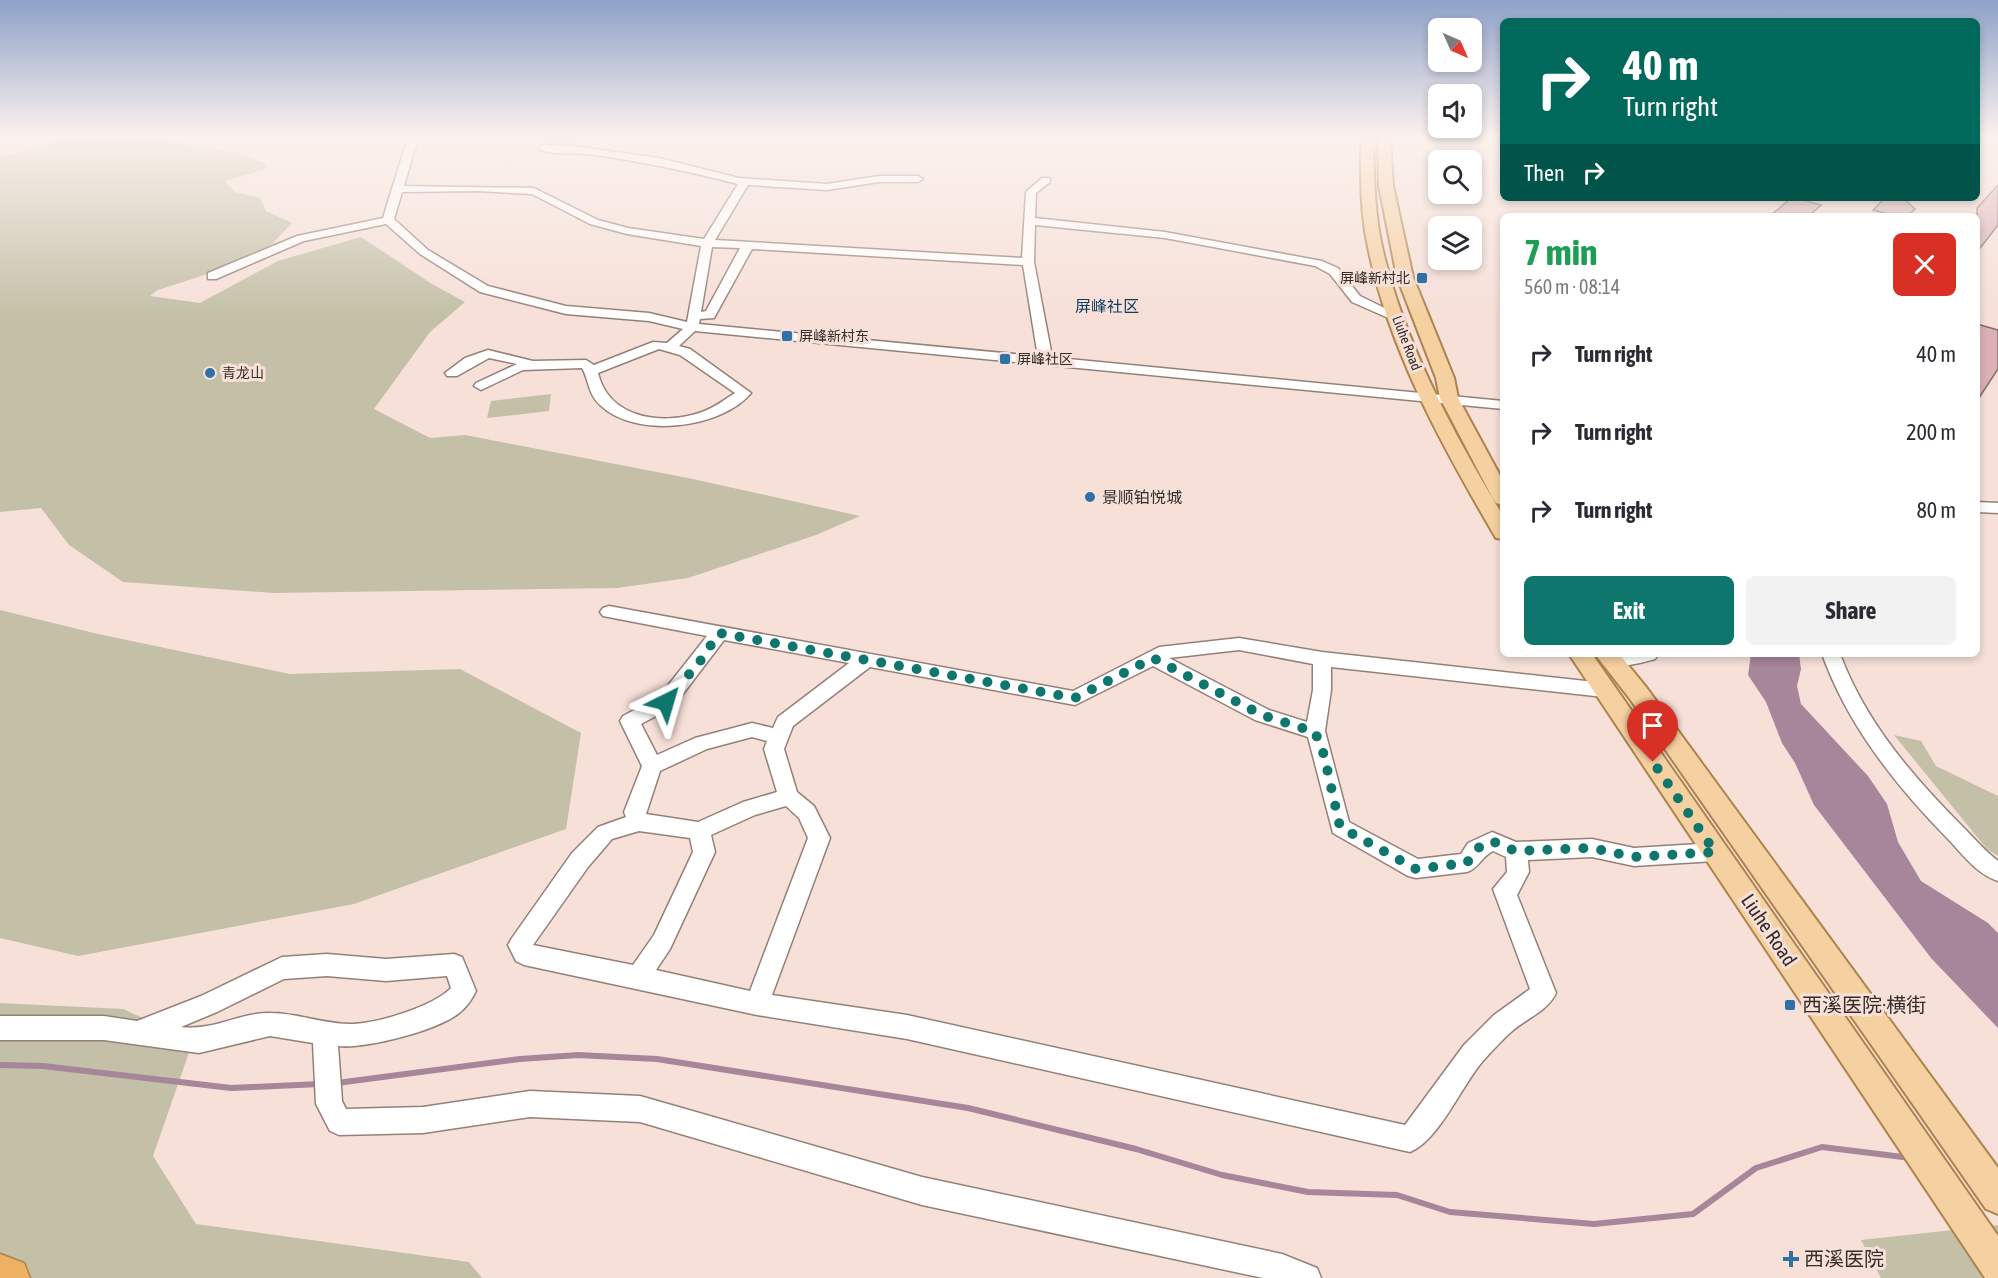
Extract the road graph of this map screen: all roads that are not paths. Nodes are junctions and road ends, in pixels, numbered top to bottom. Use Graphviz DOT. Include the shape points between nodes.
graph roads {
  1 [pos="395,197"];
  2 [pos="545,197"];
  3 [pos="735,197"];
  4 [pos="1031,197"];
  5 [pos="1369,197"];
  6 [pos="1388,197"];
  7 [pos="388,220"];
  8 [pos="1030,221"];
  9 [pos="707,243"];
  10 [pos="748,245"];
  11 [pos="1028,262"];
  12 [pos="212,276"];
  13 [pos="1396,317"];
  14 [pos="693,322"];
  15 [pos="669,348"];
  16 [pos="1039,361"];
  17 [pos="534,363"];
  18 [pos="591,371"];
  19 [pos="452,373"];
  20 [pos="481,386"];
  21 [pos="1429,397"];
  22 [pos="1449,398"];
  23 [pos="1500,405"];
  24 [pos="1500,493"];
  25 [pos="1980,507"];
  26 [pos="1998,508"];
  27 [pos="1500,527"];
  28 [pos="609,612"];
  29 [pos="719,633"];
  30 [pos="1582,657"];
  31 [pos="1608,657"];
  32 [pos="1832,657"];
  33 [pos="1153,658"];
  34 [pos="1322,658"];
  35 [pos="866,660"];
  36 [pos="1604,690"];
  37 [pos="1315,732"];
  38 [pos="779,737"];
  39 [pos="652,766"];
  40 [pos="789,797"];
  41 [pos="639,822"];
  42 [pos="699,831"];
  43 [pos="1517,851"];
  44 [pos="1715,852"];
  45 [pos="1998,872"];
  46 [pos="638,977"];
  47 [pos="757,1004"];
  48 [pos="0,1028"];
  49 [pos="141,1031"];
  50 [pos="326,1042"];
  51 [pos="1998,1197"];
  52 [pos="1997,1265"];
  53 [pos="0,1275"];
  54 [pos="9,1278"];
  55 [pos="1307,1278"];
  1 -- 7 [label="street"];
  2 -- 9 [label="street" via="594,222"];
  3 -- 9 [label="street"];
  4 -- 8 [label="street"];
  5 -- 13 [label="main road, Liuhe Road" via="1375,245"];
  6 -- 22 [label="main road, Liuhe Road" via="1405,277 1445,378"];
  7 -- 12 [label="street" via="301,238"];
  7 -- 14 [label="street" via="424,252 484,289 566,310"];
  8 -- 11 [label="street"];
  8 -- 13 [label="street" via="1165,235 1318,263 1334,271 1356,298"];
  9 -- 10 [label="street"];
  9 -- 14 [label="street"];
  10 -- 11 [label="street"];
  10 -- 14 [label="street" via="710,315"];
  11 -- 16 [label="street" via="1044,351"];
  13 -- 21 [label="main road, Liuhe Road"];
  14 -- 15 [label="street"];
  14 -- 16 [label="street"];
  15 -- 18 [label="street" via="658,345"];
  15 -- 18 [label="street" via="685,352 744,393 705,416 649,422 630,418 609,406 597,392"];
  16 -- 21 [label="street"];
  17 -- 18 [label="street" via="586,364"];
  17 -- 19 [label="street" via="488,354"];
  17 -- 20 [label="street" via="511,368"];
  21 -- 22 [label="street"];
  21 -- 27 [label="main road, Liuhe Road"];
  22 -- 23 [label="street"];
  22 -- 24 [label="main road, Liuhe Road"];
  25 -- 26 [label="street"];
  28 -- 29 [label="street"];
  29 -- 35 [label="street"];
  29 -- 39 [label="street" via="666,702 630,721"];
  30 -- 36 [label="main road, Liuhe Road"];
  31 -- 51 [label="main road, Liuhe Road" via="1638,693"];
  32 -- 45 [label="street" via="1839,680 1893,761 1950,828"];
  33 -- 34 [label="street" via="1165,652 1239,644"];
  33 -- 35 [label="street" via="1075,698"];
  33 -- 37 [label="street" via="1262,715"];
  34 -- 36 [label="street"];
  34 -- 37 [label="street" via="1322,690"];
  35 -- 38 [label="street" via="785,722"];
  36 -- 44 [label="main road, Liuhe Road"];
  37 -- 43 [label="street" via="1325,758 1340,827 1416,869 1467,863 1476,849 1492,841"];
  38 -- 39 [label="street" via="752,730 702,742"];
  38 -- 40 [label="street" via="774,749"];
  39 -- 41 [label="street" via="634,812"];
  40 -- 42 [label="street" via="750,808"];
  40 -- 47 [label="street" via="807,812 819,838"];
  41 -- 42 [label="street"];
  41 -- 46 [label="street" via="605,833 580,860 520,945 524,954"];
  42 -- 46 [label="street" via="704,852 662,942"];
  43 -- 44 [label="street" via="1592,848 1634,857"];
  43 -- 47 [label="street" via="1518,872 1510,888 1504,889 1544,993 1503,1023 1473,1054 1410,1139 908,1026"];
  44 -- 52 [label="main road, Liuhe Road"];
  46 -- 47 [label="street"];
  48 -- 49 [label="street"];
  49 -- 50 [label="street" via="199,1041 270,1024"];
  49 -- 50 [label="street" via="209,1004 282,968 386,970 454,965 464,991 450,1006 419,1020"];
  50 -- 55 [label="street" via="328,1104 339,1122 423,1120 530,1104 640,1109 922,1191 1282,1268"];
  53 -- 54 [label="highway"];
}
